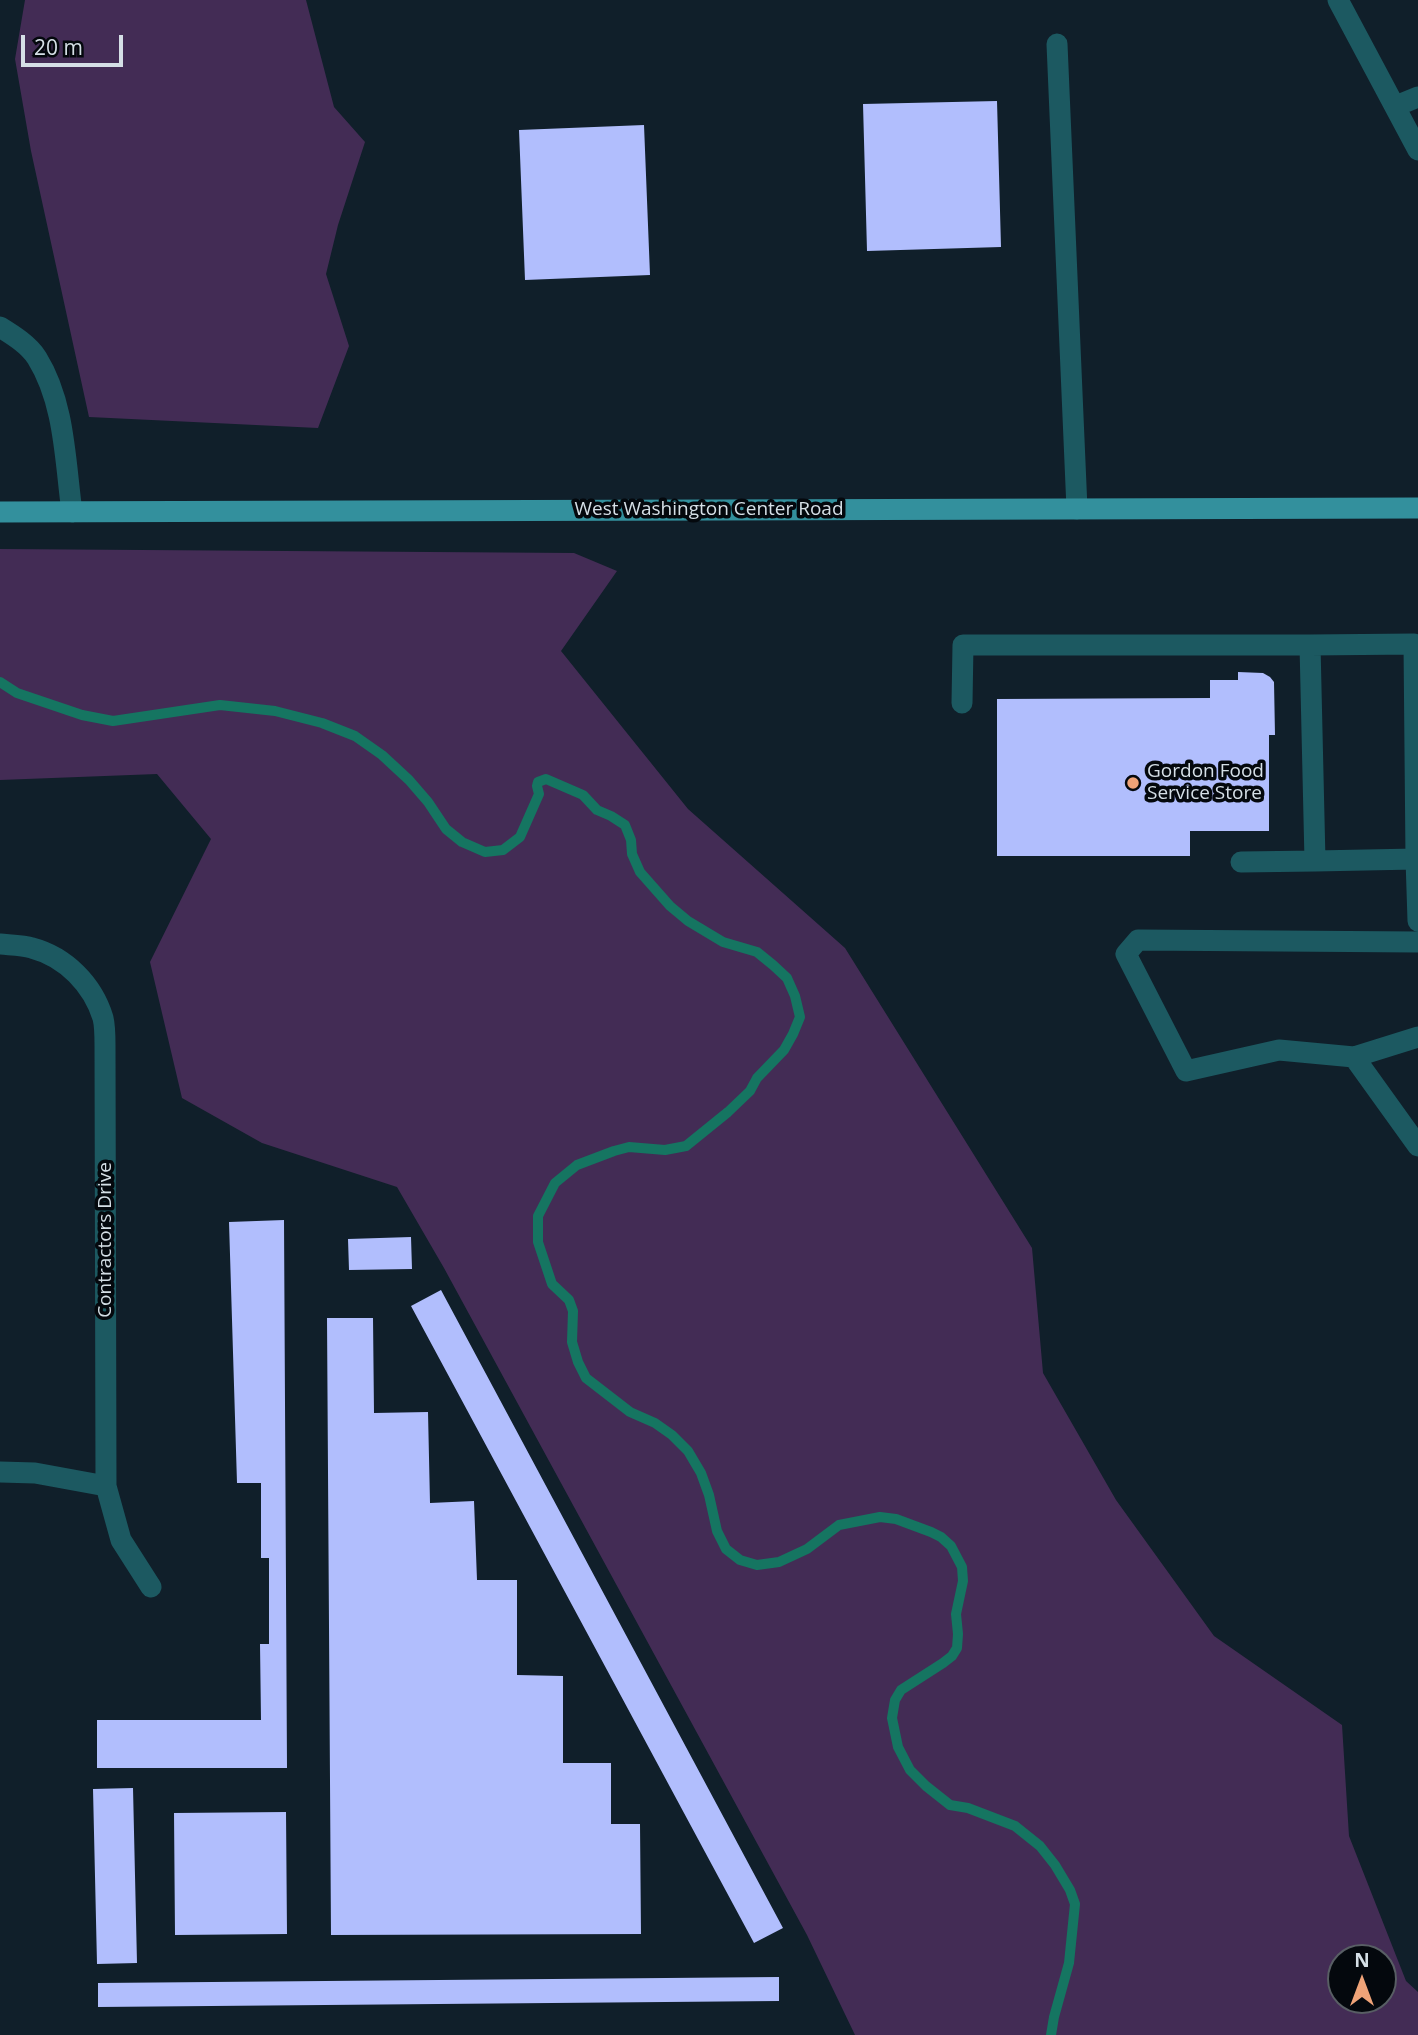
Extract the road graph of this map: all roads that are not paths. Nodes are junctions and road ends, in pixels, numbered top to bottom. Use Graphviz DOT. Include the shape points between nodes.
graph roads {
  1 [pos="1338,0"];
  2 [pos="1057,44"];
  3 [pos="1418,97"];
  4 [pos="1396,106"];
  5 [pos="1418,150"];
  6 [pos="0,327"];
  7 [pos="1418,508"];
  8 [pos="1077,509"];
  9 [pos="0,512"];
  10 [pos="72,512"];
  11 [pos="1310,645"];
  12 [pos="962,703"];
  13 [pos="1417,859"];
  14 [pos="1314,861"];
  15 [pos="1241,862"];
  16 [pos="1418,921"];
  17 [pos="1418,942"];
  18 [pos="0,944"];
  19 [pos="1418,1037"];
  20 [pos="1354,1057"];
  21 [pos="1418,1146"];
  22 [pos="0,1472"];
  23 [pos="106,1486"];
  24 [pos="151,1587"];
  1 -- 4 [label="street"];
  2 -- 8 [label="street"];
  3 -- 4 [label="street"];
  4 -- 5 [label="street"];
  6 -- 10 [label="street" via="36,356 52,388"];
  7 -- 8 [label="main road, West Washington Center Road"];
  8 -- 10 [label="main road, West Washington Center Road"];
  9 -- 10 [label="main road, West Washington Center Road"];
  11 -- 12 [label="street" via="962,645"];
  11 -- 13 [label="street" via="1413,644"];
  11 -- 14 [label="street"];
  13 -- 14 [label="street"];
  13 -- 16 [label="street"];
  14 -- 15 [label="street"];
  17 -- 20 [label="street" via="1138,940 1126,954 1186,1071 1279,1050"];
  18 -- 23 [label="street, Contractors Drive" via="32,948 59,960 81,977 103,1020"];
  19 -- 20 [label="street"];
  20 -- 21 [label="street"];
  22 -- 23 [label="street" via="35,1473"];
  23 -- 24 [label="street, Contractors Drive" via="121,1540"];
}
